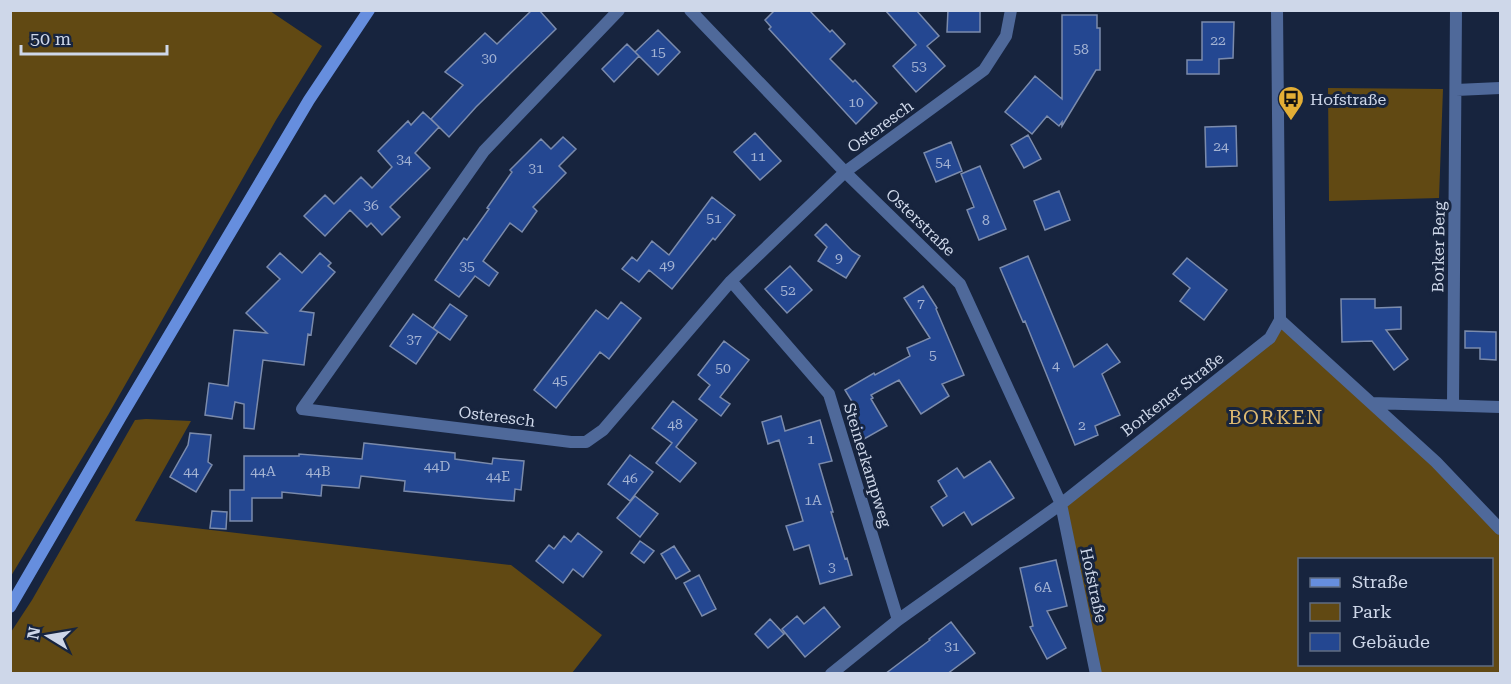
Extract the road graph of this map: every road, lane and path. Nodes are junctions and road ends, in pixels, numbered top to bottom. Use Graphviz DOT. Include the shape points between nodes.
graph roads {
  1 [pos="369,10"];
  2 [pos="619,10"];
  3 [pos="690,10"];
  4 [pos="1011,10"];
  5 [pos="1277,10"];
  6 [pos="1456,10"];
  7 [pos="1500,88"];
  8 [pos="1456,90"];
  9 [pos="845,172"];
  10 [pos="731,281"];
  11 [pos="1280,320"];
  12 [pos="1371,403"];
  13 [pos="1453,405"];
  14 [pos="1500,407"];
  15 [pos="1060,504"];
  16 [pos="1500,529"];
  17 [pos="10,608"];
  18 [pos="898,620"];
  19 [pos="831,674"];
  20 [pos="1096,674"];
  1 -- 17 [label="street" via="303,110"];
  2 -- 10 [label="street, Osteresch" via="484,151 302,409 586,442 603,430"];
  3 -- 9 [label="street, Osterstraße"];
  4 -- 9 [label="street, Osteresch" via="1006,36 984,70"];
  5 -- 11 [label="street"];
  6 -- 8 [label="street, Borker Berg"];
  7 -- 8 [label="street"];
  8 -- 13 [label="street, Borker Berg"];
  9 -- 10 [label="street, Osteresch"];
  9 -- 15 [label="street, Osterstraße" via="960,284"];
  10 -- 18 [label="street, Steinerkampweg" via="830,394"];
  11 -- 12 [label="street"];
  11 -- 15 [label="street, Borkener Straße" via="1270,338"];
  12 -- 13 [label="street"];
  12 -- 16 [label="street" via="1436,462"];
  13 -- 14 [label="street"];
  15 -- 18 [label="street, Borkener Straße"];
  15 -- 20 [label="street, Hofstraße"];
  18 -- 19 [label="street, Borkener Straße"];
}
